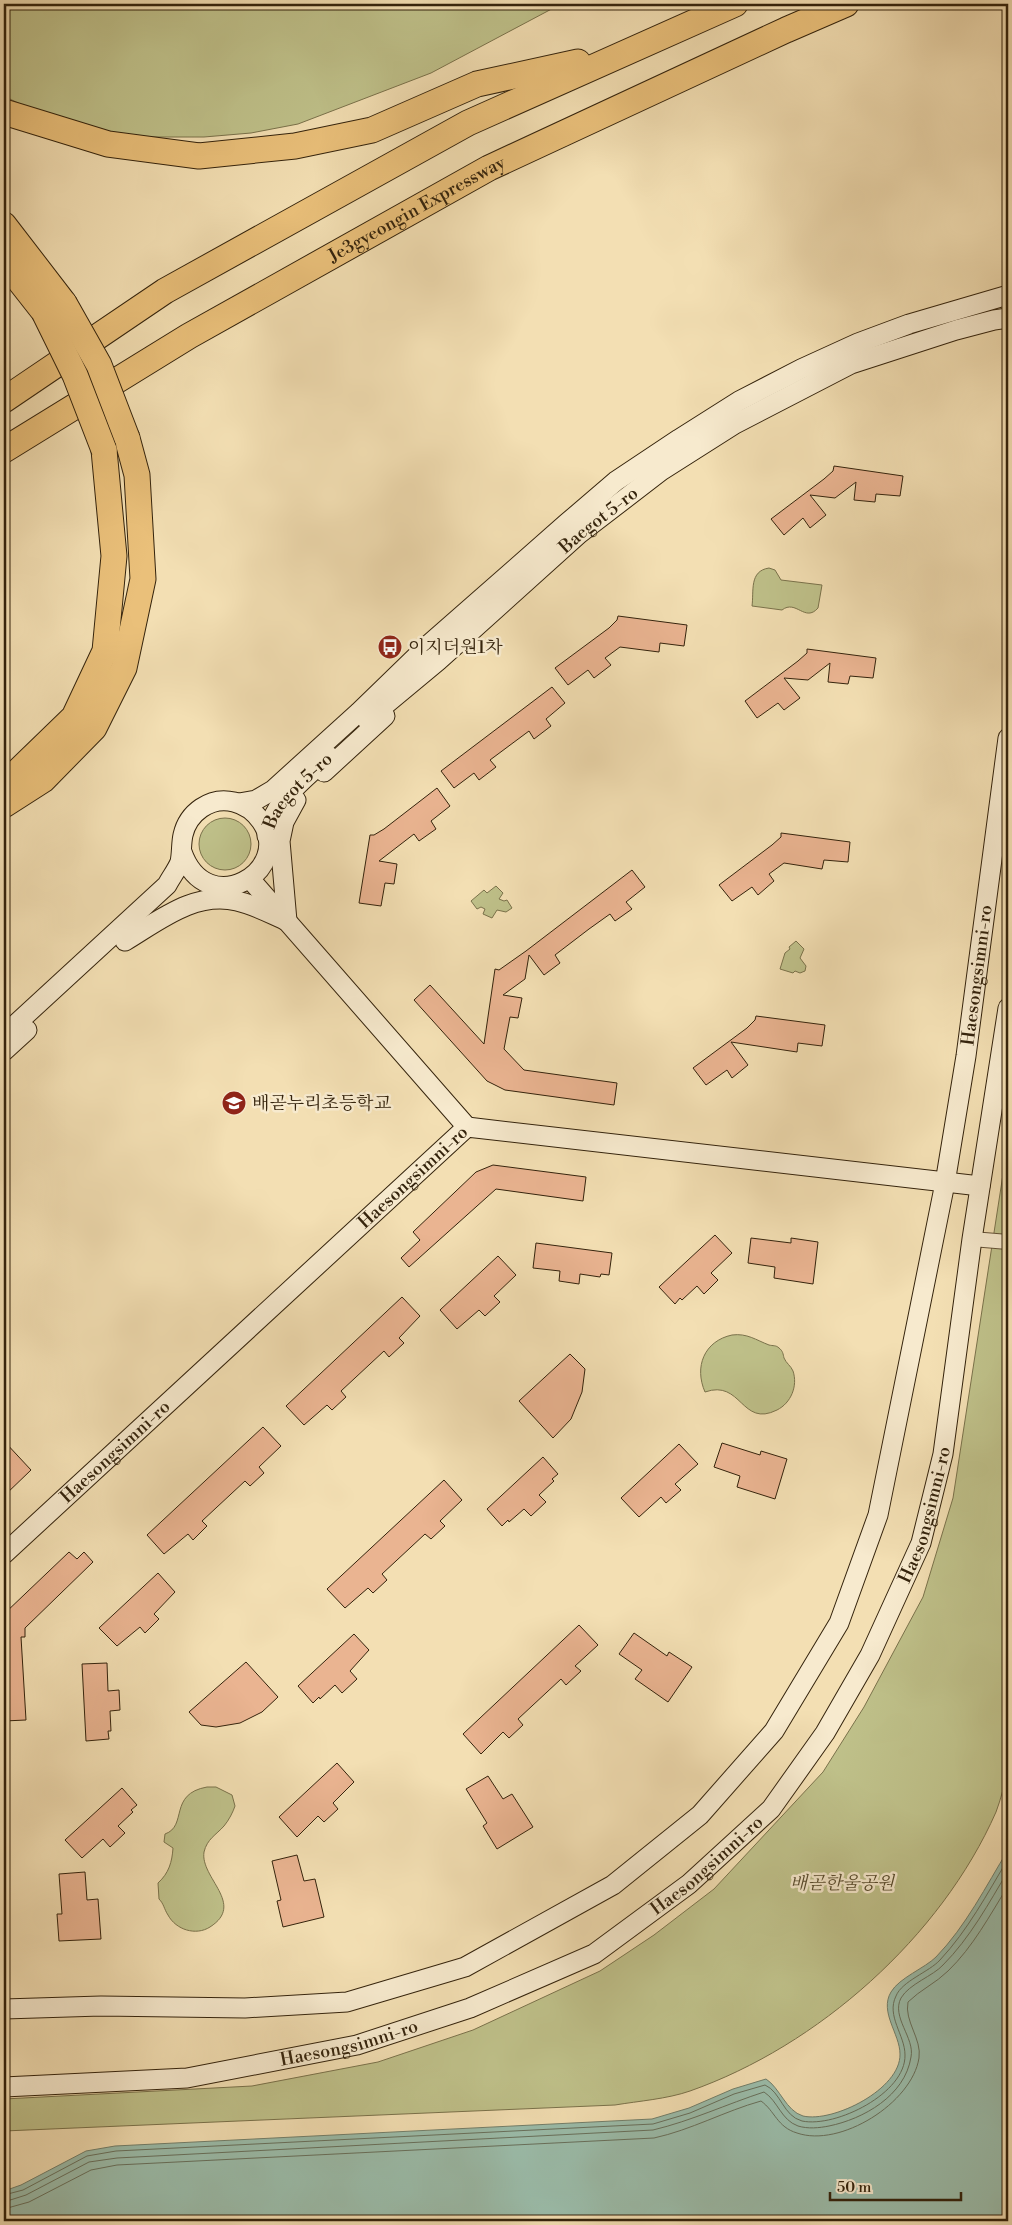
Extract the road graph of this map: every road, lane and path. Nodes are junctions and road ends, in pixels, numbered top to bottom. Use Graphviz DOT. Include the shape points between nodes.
graph roads {
  1 [pos="735,4"];
  2 [pos="846,4"];
  3 [pos="629,51"];
  4 [pos="4,112"];
  5 [pos="4,226"];
  6 [pos="4,261"];
  7 [pos="1008,295"];
  8 [pos="54,308"];
  9 [pos="1008,318"];
  10 [pos="4,400"];
  11 [pos="4,450"];
  12 [pos="432,654"];
  13 [pos="1008,738"];
  14 [pos="4,780"];
  15 [pos="239,803"];
  16 [pos="4,805"];
  17 [pos="267,836"];
  18 [pos="182,852"];
  19 [pos="250,879"];
  20 [pos="213,885"];
  21 [pos="287,921"];
  22 [pos="122,936"];
  23 [pos="1008,1008"];
  24 [pos="4,1035"];
  25 [pos="4,1052"];
  26 [pos="467,1127"];
  27 [pos="945,1183"];
  28 [pos="980,1186"];
  29 [pos="972,1239"];
  30 [pos="1008,1242"];
  31 [pos="4,1554"];
  32 [pos="4,2008"];
  33 [pos="4,2087"];
  1 -- 3 [label="highway"];
  2 -- 11 [label="highway, Je3gyeongin Expressway" via="489,168 189,336"];
  3 -- 4 [label="highway" via="476,84 372,130 295,146 199,156 108,144"];
  3 -- 10 [label="highway" via="468,123 182,281"];
  5 -- 8 [label="highway"];
  6 -- 8 [label="highway"];
  7 -- 12 [label="street, Baegot 5-ro" via="909,324 858,344 739,401 616,481"];
  8 -- 14 [label="highway, bridge" via="104,450 114,556 105,651 74,717 11,778"];
  8 -- 16 [label="highway, bridge" via="99,365 127,438 136,475 143,579 124,668 94,728 43,780"];
  9 -- 12 [label="street, Baegot 5-ro" via="956,330 851,364 735,424 661,471"];
  12 -- 15 [label="street, Baegot 5-ro" via="359,712 273,790 256,800"];
  12 -- 17 [label="street, Baegot 5-ro" via="301,782 275,813"];
  12 -- 21 [label="street" via="376,724 294,802 284,822 280,841"];
  12 -- 22 [label="street, Baegot 5-ro" via="331,728 286,770 255,791 214,791 184,805 173,826 169,852 160,874"];
  13 -- 27 [label="street, Haesongsimni-ro" via="966,1056"];
  15 -- 17 [label="street, Baegot 5-ro" via="256,814"];
  15 -- 18 [label="street, Baegot 5-ro" via="218,801 205,805 194,814 186,825"];
  17 -- 19 [label="street, Baegot 5-ro" via="267,855"];
  18 -- 20 [label="street" via="195,875"];
  18 -- 22 [label="street, Baegot 5-ro" via="167,885"];
  19 -- 20 [label="street, Baegot 5-ro" via="237,885"];
  19 -- 21 [label="street"];
  20 -- 22 [label="street, Baegot 5-ro" via="180,898"];
  21 -- 22 [label="street" via="237,901 197,900"];
  21 -- 26 [label="street"];
  22 -- 24 [label="street, Baegot 5-ro"];
  22 -- 25 [label="street, Baegot 5-ro"];
  23 -- 28 [label="street, Haesongsimni-ro"];
  26 -- 27 [label="street, Haesongsimni-ro"];
  26 -- 31 [label="street, Haesongsimni-ro"];
  27 -- 28 [label="street, Haesongsimni-ro"];
  27 -- 32 [label="street, Haesongsimni-ro" via="878,1515 839,1623 774,1731 700,1815 613,1885 465,1967 346,2002 246,2008"];
  28 -- 29 [label="street, Haesongsimni-ro"];
  29 -- 30 [label="street"];
  29 -- 33 [label="street, Haesongsimni-ro" via="943,1454 920,1542 870,1655 826,1733 771,1809 689,1884 594,1954 470,2008 357,2045 187,2078"];
}
